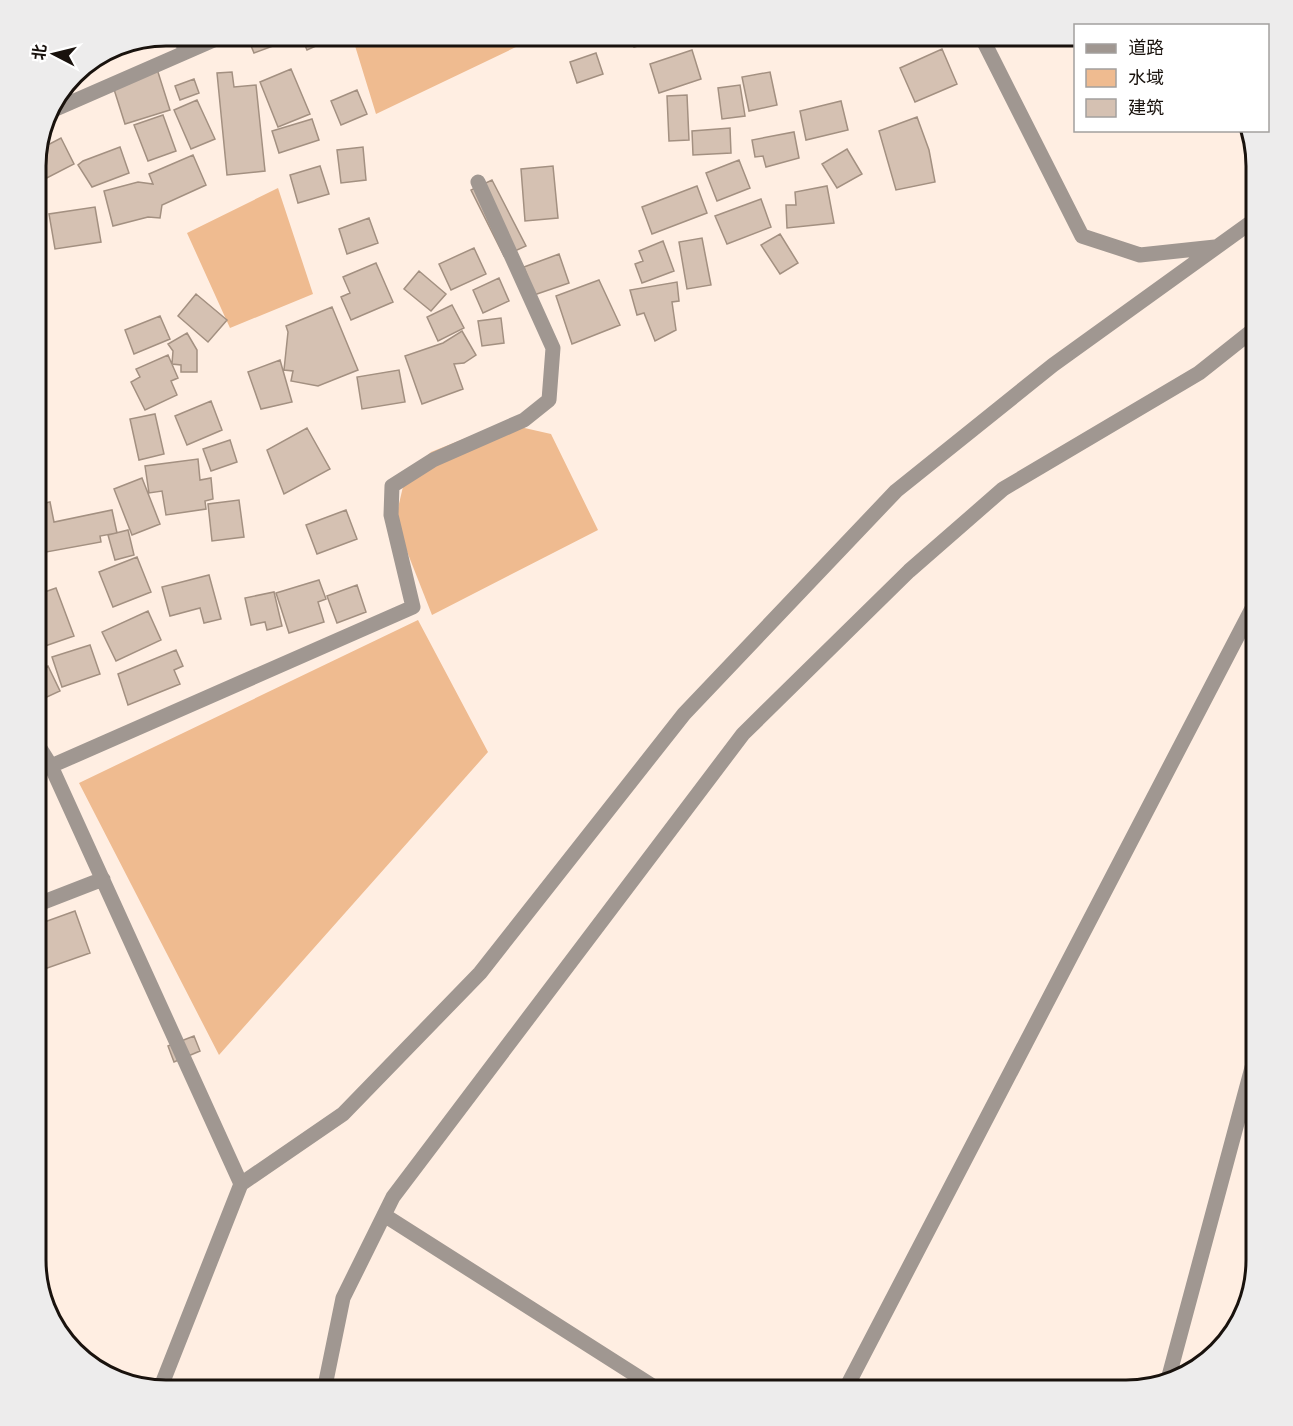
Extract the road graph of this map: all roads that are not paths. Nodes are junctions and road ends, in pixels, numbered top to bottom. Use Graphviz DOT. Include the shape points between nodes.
graph roads {
  1 [pos="184,46"];
  2 [pos="200,46"];
  3 [pos="986,47"];
  4 [pos="186,52"];
  5 [pos="64,105"];
  6 [pos="478,182"];
  7 [pos="1246,226"];
  8 [pos="1217,247"];
  9 [pos="1246,336"];
  10 [pos="1246,620"];
  11 [pos="46,759"];
  12 [pos="51,766"];
  13 [pos="103,879"];
  14 [pos="46,901"];
  15 [pos="1246,1090"];
  16 [pos="241,1184"];
  17 [pos="384,1215"];
  18 [pos="1170,1371"];
  19 [pos="164,1380"];
  20 [pos="326,1380"];
  21 [pos="643,1380"];
  22 [pos="850,1380"];
  1 -- 4 [label="street"];
  2 -- 4 [label="street"];
  3 -- 8 [label="street" via="1082,236 1140,255"];
  4 -- 5 [label="street"];
  6 -- 12 [label="street" via="553,348 549,400 524,420 433,460 392,486 391,515 413,607"];
  7 -- 8 [label="street"];
  8 -- 16 [label="street" via="1053,365 896,491 684,714 480,973 343,1114"];
  9 -- 17 [label="street" via="1200,373 1004,489 909,571 742,734 393,1197"];
  10 -- 22 [label="street"];
  11 -- 12 [label="street"];
  12 -- 13 [label="street"];
  13 -- 14 [label="street"];
  13 -- 16 [label="street"];
  15 -- 18 [label="street"];
  16 -- 19 [label="street"];
  17 -- 20 [label="street" via="343,1298"];
  17 -- 21 [label="street"];
}
